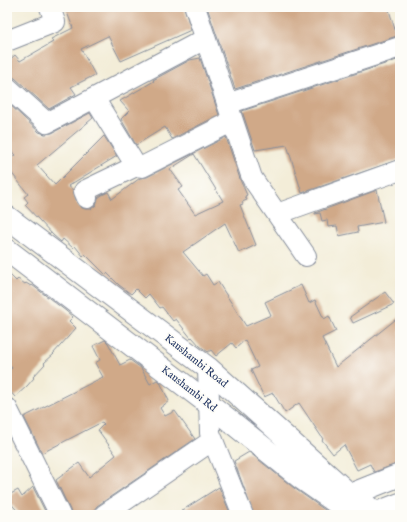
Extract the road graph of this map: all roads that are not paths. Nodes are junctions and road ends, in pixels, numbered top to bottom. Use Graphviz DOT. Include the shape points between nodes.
graph roads {
  1 [pos="50,7"];
  2 [pos="195,7"];
  3 [pos="205,39"];
  4 [pos="7,41"];
  5 [pos="400,47"];
  6 [pos="7,87"];
  7 [pos="94,98"];
  8 [pos="227,104"];
  9 [pos="236,132"];
  10 [pos="136,166"];
  11 [pos="400,170"];
  12 [pos="87,198"];
  13 [pos="277,214"];
  14 [pos="7,217"];
  15 [pos="7,250"];
  16 [pos="306,256"];
  17 [pos="208,368"];
  18 [pos="209,404"];
  19 [pos="7,408"];
  20 [pos="213,440"];
  21 [pos="400,475"];
  22 [pos="350,495"];
  23 [pos="400,504"];
  24 [pos="377,514"];
  25 [pos="60,515"];
  26 [pos="104,515"];
  27 [pos="243,515"];
  1 -- 4 [label="street" via="54,22"];
  2 -- 3 [label="street"];
  3 -- 7 [label="street"];
  3 -- 8 [label="street"];
  5 -- 8 [label="street"];
  6 -- 7 [label="street" via="47,123"];
  7 -- 10 [label="street"];
  8 -- 9 [label="street"];
  9 -- 10 [label="street" via="231,122 142,167"];
  9 -- 13 [label="street" via="252,178"];
  10 -- 12 [label="street" via="84,191"];
  11 -- 13 [label="street"];
  13 -- 16 [label="street"];
  14 -- 17 [label="main road, Kaushambi Road"];
  15 -- 18 [label="main road, Kaushambi Rd"];
  17 -- 18 [label="street"];
  17 -- 22 [label="main road, Kaushambi Road"];
  18 -- 20 [label="street" via="210,433"];
  18 -- 24 [label="main road, Kaushambi Rd" via="301,478 350,512"];
  19 -- 25 [label="street"];
  20 -- 26 [label="street"];
  20 -- 27 [label="street"];
  21 -- 22 [label="main road"];
  22 -- 24 [label="main road, Kaushambi Road"];
  23 -- 24 [label="main road"];
}
